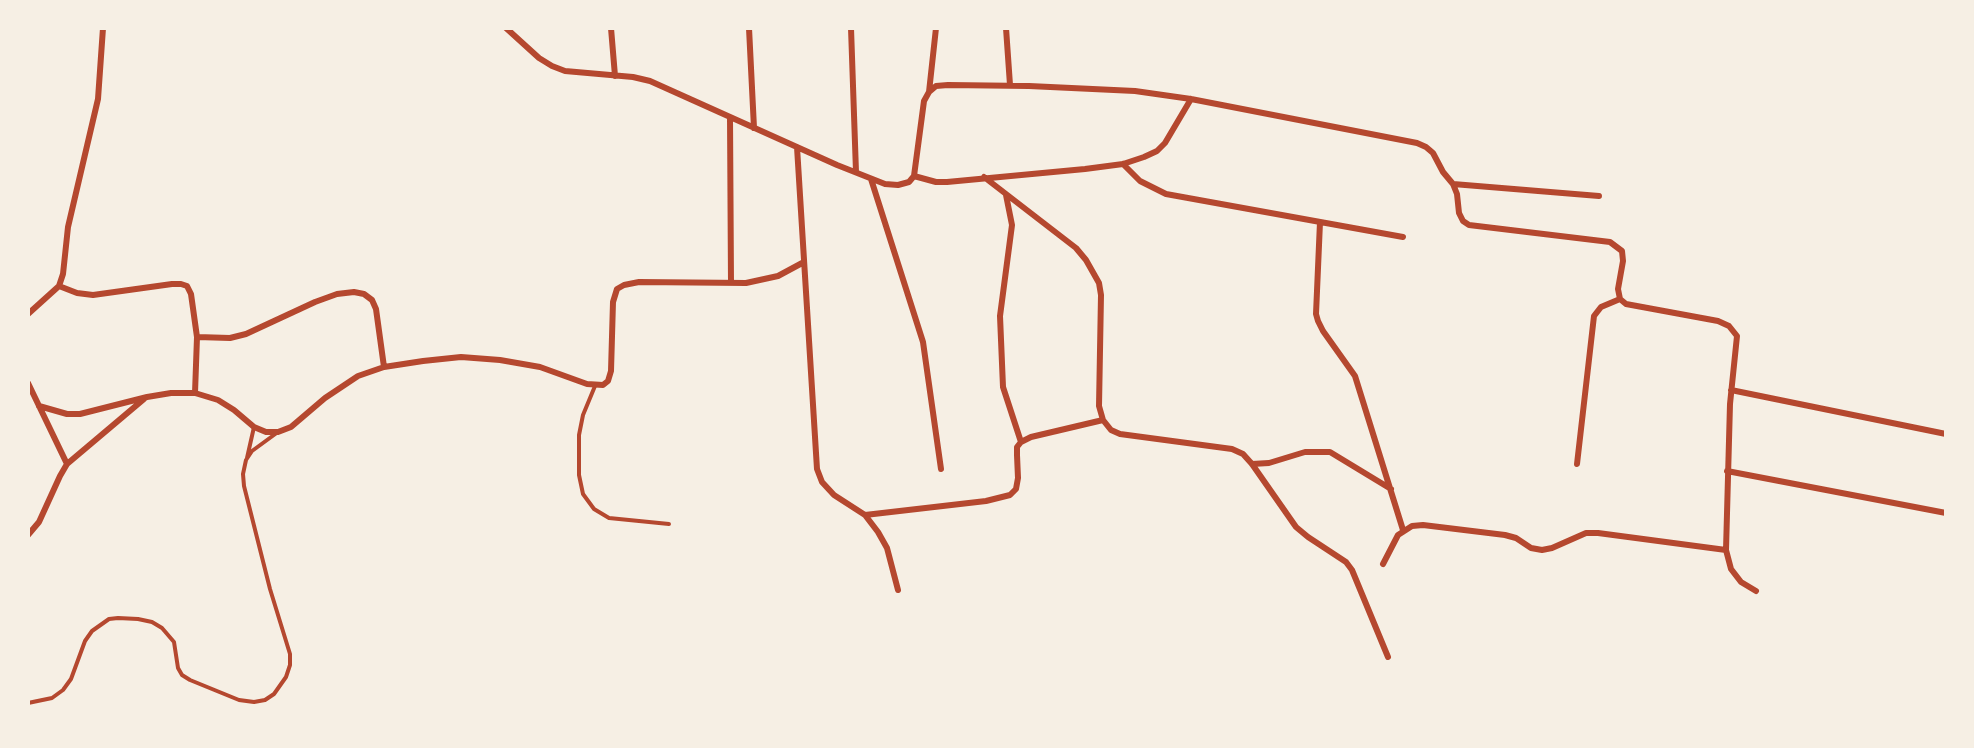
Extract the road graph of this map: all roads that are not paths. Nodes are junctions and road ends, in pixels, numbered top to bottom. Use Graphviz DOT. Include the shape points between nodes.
graph roads {
  1 [pos="103,28"];
  2 [pos="506,28"];
  3 [pos="611,28"];
  4 [pos="749,28"];
  5 [pos="851,28"];
  6 [pos="936,28"];
  7 [pos="1006,28"];
  8 [pos="615,76"];
  9 [pos="1010,85"];
  10 [pos="929,92"];
  11 [pos="1191,99"];
  12 [pos="730,117"];
  13 [pos="754,128"];
  14 [pos="797,147"];
  15 [pos="1123,164"];
  16 [pos="856,172"];
  17 [pos="914,176"];
  18 [pos="984,177"];
  19 [pos="872,178"];
  20 [pos="1453,184"];
  21 [pos="1006,194"];
  22 [pos="1599,196"];
  23 [pos="1320,222"];
  24 [pos="1402,237"];
  25 [pos="804,262"];
  26 [pos="731,283"];
  27 [pos="59,286"];
  28 [pos="1620,299"];
  29 [pos="28,314"];
  30 [pos="197,337"];
  31 [pos="384,366"];
  32 [pos="28,383"];
  33 [pos="595,386"];
  34 [pos="1731,390"];
  35 [pos="195,393"];
  36 [pos="147,397"];
  37 [pos="39,406"];
  38 [pos="1103,420"];
  39 [pos="254,427"];
  40 [pos="278,432"];
  41 [pos="1946,434"];
  42 [pos="1022,441"];
  43 [pos="246,460"];
  44 [pos="67,464"];
  45 [pos="1252,464"];
  46 [pos="1577,464"];
  47 [pos="940,469"];
  48 [pos="1727,471"];
  49 [pos="1391,489"];
  50 [pos="1946,513"];
  51 [pos="865,515"];
  52 [pos="669,524"];
  53 [pos="1403,530"];
  54 [pos="28,535"];
  55 [pos="1726,550"];
  56 [pos="1383,564"];
  57 [pos="898,590"];
  58 [pos="1756,591"];
  59 [pos="1388,657"];
  60 [pos="28,703"];
  1 -- 27 [label="street" via="98,99 68,227"];
  2 -- 8 [label="street" via="552,66"];
  3 -- 8 [label="street"];
  4 -- 13 [label="street"];
  5 -- 16 [label="street"];
  6 -- 10 [label="street"];
  7 -- 9 [label="street"];
  8 -- 12 [label="street" via="650,81"];
  9 -- 10 [label="street" via="936,86"];
  9 -- 11 [label="street" via="1106,89"];
  10 -- 17 [label="street" via="924,101"];
  11 -- 15 [label="street" via="1157,151"];
  11 -- 20 [label="street" via="1417,143 1433,153"];
  12 -- 13 [label="street"];
  12 -- 26 [label="street"];
  13 -- 14 [label="street"];
  14 -- 16 [label="street"];
  14 -- 25 [label="street"];
  15 -- 18 [label="street"];
  15 -- 23 [label="street" via="1140,181 1166,194"];
  16 -- 19 [label="street"];
  17 -- 18 [label="street" via="936,182"];
  17 -- 19 [label="street" via="898,185"];
  18 -- 21 [label="street"];
  19 -- 47 [label="street" via="923,342"];
  20 -- 22 [label="street"];
  20 -- 28 [label="street" via="1463,221 1470,225 1617,246 1623,261"];
  21 -- 38 [label="street" via="1076,248 1099,283"];
  21 -- 42 [label="street" via="1012,225 1000,316 1003,387"];
  23 -- 24 [label="street"];
  23 -- 49 [label="street" via="1316,314 1323,332 1355,376"];
  25 -- 26 [label="street" via="778,276"];
  25 -- 51 [label="street" via="817,469 822,483 834,495"];
  26 -- 33 [label="street" via="639,282 617,289 608,381"];
  27 -- 29 [label="street"];
  27 -- 30 [label="street" via="93,295 187,286 192,294"];
  28 -- 34 [label="street" via="1626,304 1729,326 1737,336"];
  28 -- 46 [label="street" via="1601,307 1594,316"];
  30 -- 31 [label="street" via="230,338 246,334 315,302 354,292 372,300 376,309"];
  30 -- 35 [label="street"];
  31 -- 33 [label="street" via="462,357 500,360 540,367"];
  31 -- 40 [label="street" via="340,387 291,427"];
  32 -- 37 [label="street"];
  33 -- 52 [label="lane" via="579,435 583,494 594,509 609,518"];
  34 -- 41 [label="street"];
  34 -- 48 [label="street"];
  35 -- 36 [label="street"];
  35 -- 39 [label="street" via="218,400"];
  36 -- 37 [label="street" via="80,414"];
  36 -- 44 [label="street"];
  37 -- 44 [label="street"];
  38 -- 42 [label="street"];
  38 -- 45 [label="street" via="1120,434 1232,448"];
  39 -- 40 [label="street"];
  39 -- 43 [label="lane"];
  40 -- 43 [label="lane"];
  42 -- 51 [label="street" via="1017,447 1016,489 1010,495"];
  43 -- 60 [label="lane" via="244,486 290,654 286,677 274,694 254,702 239,700 190,680 178,668 174,642 162,628 138,619 118,618 110,619 85,640 63,690 52,698"];
  44 -- 54 [label="street" via="39,522"];
  45 -- 49 [label="street" via="1305,452 1330,452"];
  45 -- 59 [label="street" via="1296,526 1352,570"];
  48 -- 50 [label="street"];
  48 -- 55 [label="street"];
  49 -- 53 [label="street"];
  51 -- 57 [label="street" via="887,548"];
  53 -- 55 [label="street" via="1423,525 1505,535 1542,550 1586,533"];
  53 -- 56 [label="street"];
  55 -- 58 [label="street" via="1731,569 1741,582"];
}
